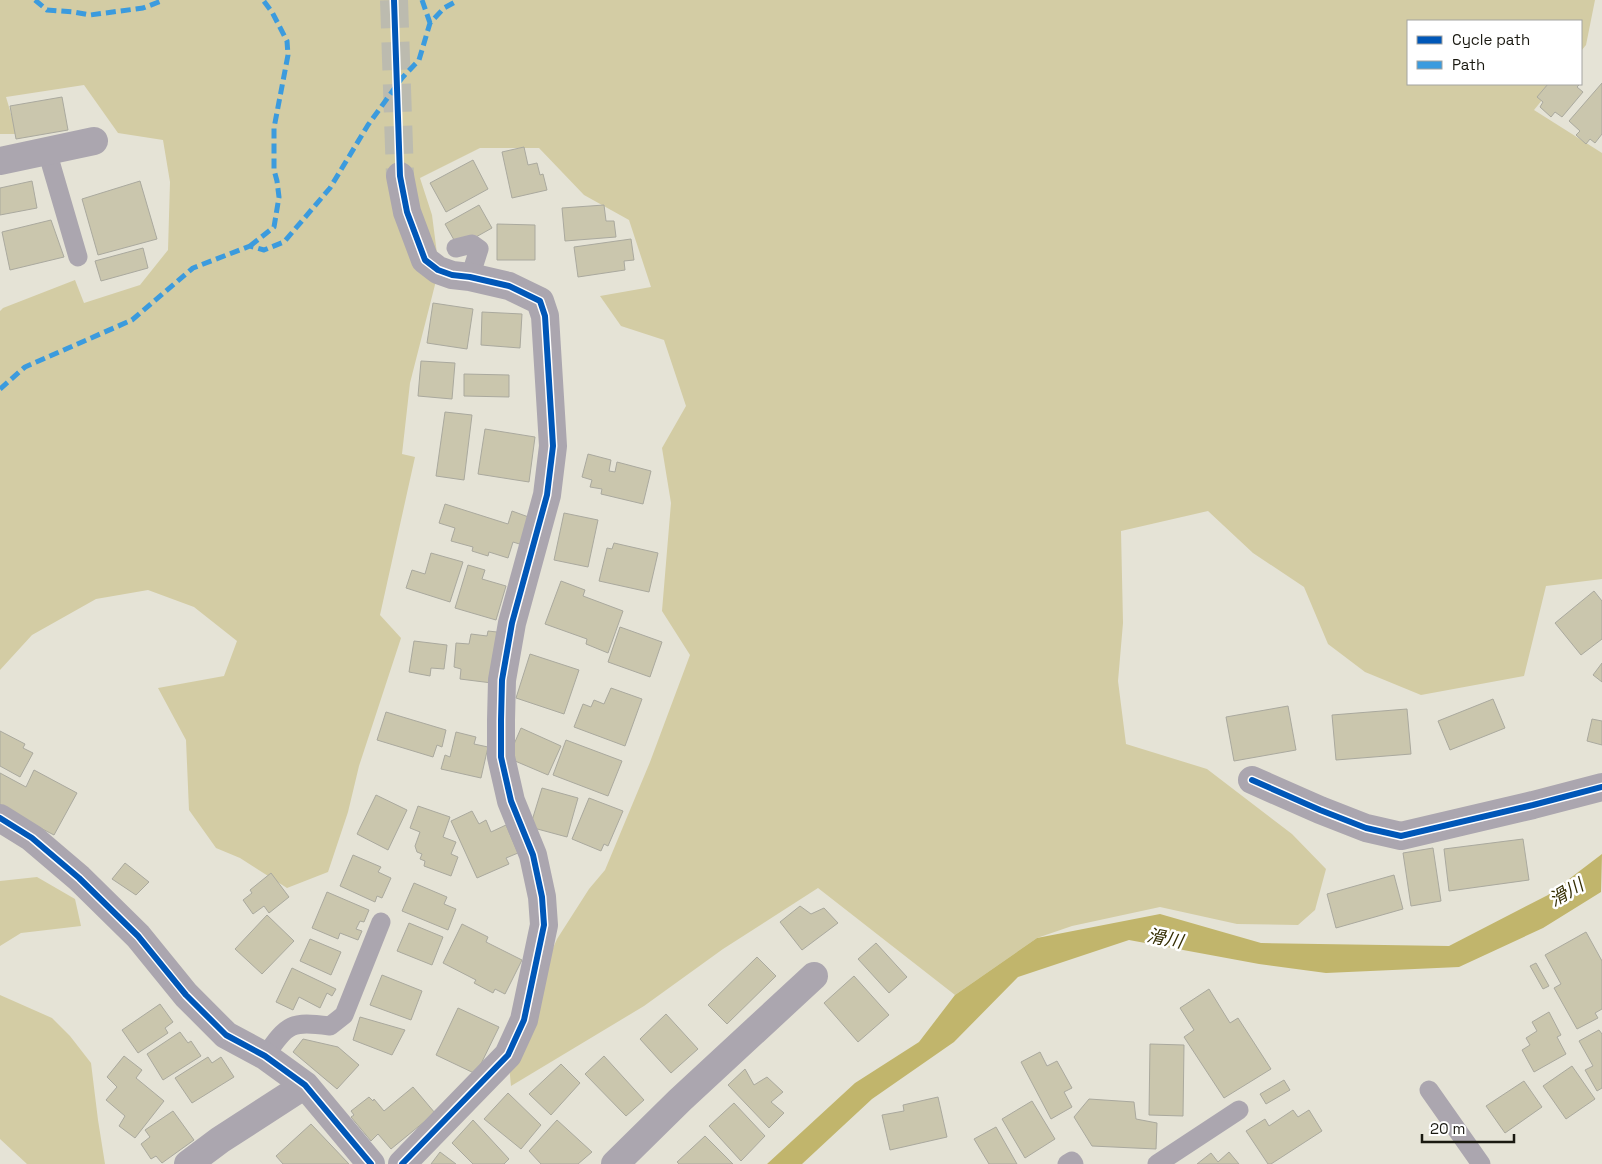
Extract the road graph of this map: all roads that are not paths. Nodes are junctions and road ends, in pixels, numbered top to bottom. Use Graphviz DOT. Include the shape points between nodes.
graph roads {
  1 [pos="94,141"];
  2 [pos="47,151"];
  3 [pos="0,161"];
  4 [pos="400,176"];
  5 [pos="456,248"];
  6 [pos="78,257"];
  7 [pos="470,277"];
  8 [pos="1252,780"];
  9 [pos="1602,787"];
  10 [pos="0,818"];
  11 [pos="381,922"];
  12 [pos="814,976"];
  13 [pos="265,1056"];
  14 [pos="305,1085"];
  15 [pos="1429,1090"];
  16 [pos="1239,1110"];
  17 [pos="188,1164"];
  18 [pos="371,1164"];
  19 [pos="402,1164"];
  20 [pos="615,1164"];
  21 [pos="1067,1164"];
  22 [pos="1074,1164"];
  23 [pos="1157,1164"];
  24 [pos="1481,1164"];
  1 -- 2 [label="street"];
  2 -- 3 [label="street"];
  2 -- 6 [label="lane"];
  4 -- 7 [label="street" via="407,212 425,260 445,273"];
  5 -- 7 [label="lane" via="472,244 479,249"];
  7 -- 19 [label="street" via="509,286 540,301 546,316 553,446 547,495 512,623 502,680 501,720 501,757 511,801 533,855 544,925 524,1020 508,1055"];
  8 -- 9 [label="street" via="1366,828 1401,836"];
  10 -- 13 [label="street" via="32,838 79,878 138,936 186,995 226,1034"];
  11 -- 13 [label="lane" via="344,1015 330,1026 293,1025 279,1036"];
  12 -- 20 [label="street"];
  13 -- 14 [label="street"];
  14 -- 17 [label="street"];
  14 -- 18 [label="street"];
  15 -- 24 [label="lane"];
  16 -- 23 [label="lane"];
  21 -- 22 [label="lane" via="1072,1161"];
}
